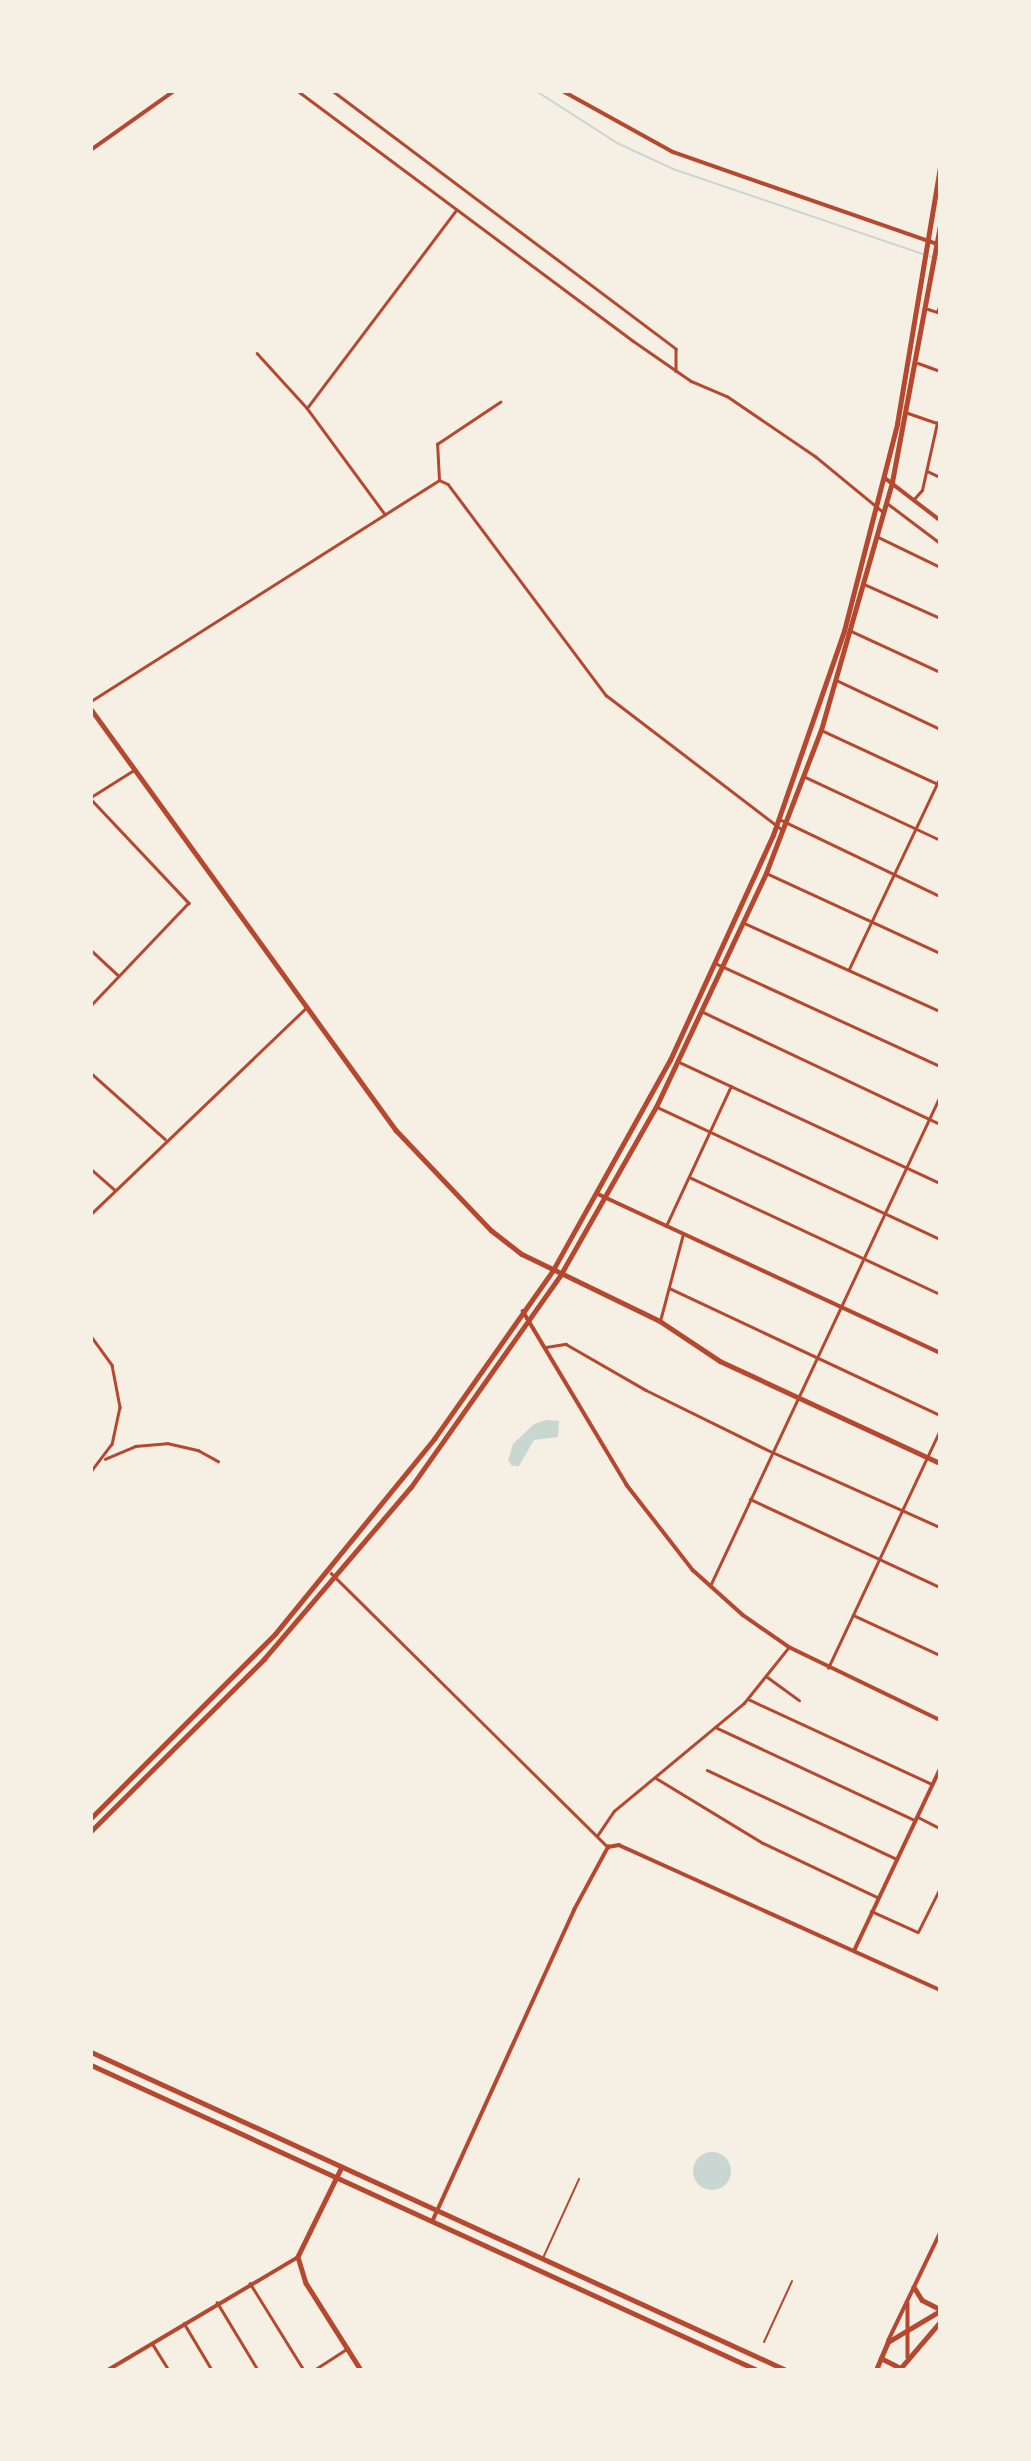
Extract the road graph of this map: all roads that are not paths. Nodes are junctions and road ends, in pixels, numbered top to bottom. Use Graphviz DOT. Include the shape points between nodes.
graph roads {
  1 [pos="174,91"];
  2 [pos="298,91"];
  3 [pos="333,91"];
  4 [pos="563,91"];
  5 [pos="91,150"];
  6 [pos="940,169"];
  7 [pos="456,210"];
  8 [pos="940,226"];
  9 [pos="930,241"];
  10 [pos="939,244"];
  11 [pos="940,304"];
  12 [pos="928,309"];
  13 [pos="939,312"];
  14 [pos="257,353"];
  15 [pos="918,363"];
  16 [pos="676,371"];
  17 [pos="940,371"];
  18 [pos="500,402"];
  19 [pos="307,408"];
  20 [pos="908,413"];
  21 [pos="939,424"];
  22 [pos="926,471"];
  23 [pos="940,477"];
  24 [pos="885,478"];
  25 [pos="439,480"];
  26 [pos="892,482"];
  27 [pos="914,499"];
  28 [pos="887,503"];
  29 [pos="877,508"];
  30 [pos="385,513"];
  31 [pos="884,513"];
  32 [pos="940,520"];
  33 [pos="878,537"];
  34 [pos="940,543"];
  35 [pos="940,568"];
  36 [pos="866,585"];
  37 [pos="940,618"];
  38 [pos="844,631"];
  39 [pos="852,631"];
  40 [pos="940,672"];
  41 [pos="836,680"];
  42 [pos="91,701"];
  43 [pos="91,709"];
  44 [pos="940,729"];
  45 [pos="821,730"];
  46 [pos="134,770"];
  47 [pos="803,776"];
  48 [pos="940,777"];
  49 [pos="938,784"];
  50 [pos="91,798"];
  51 [pos="777,822"];
  52 [pos="786,823"];
  53 [pos="915,828"];
  54 [pos="783,830"];
  55 [pos="940,840"];
  56 [pos="766,873"];
  57 [pos="894,874"];
  58 [pos="940,896"];
  59 [pos="872,921"];
  60 [pos="744,923"];
  61 [pos="91,950"];
  62 [pos="940,953"];
  63 [pos="717,964"];
  64 [pos="724,967"];
  65 [pos="849,969"];
  66 [pos="120,977"];
  67 [pos="91,1006"];
  68 [pos="306,1008"];
  69 [pos="940,1011"];
  70 [pos="703,1012"];
  71 [pos="679,1062"];
  72 [pos="940,1066"];
  73 [pos="91,1073"];
  74 [pos="731,1086"];
  75 [pos="940,1096"];
  76 [pos="656,1107"];
  77 [pos="929,1119"];
  78 [pos="940,1124"];
  79 [pos="709,1132"];
  80 [pos="165,1139"];
  81 [pos="906,1167"];
  82 [pos="91,1169"];
  83 [pos="689,1177"];
  84 [pos="940,1183"];
  85 [pos="115,1190"];
  86 [pos="598,1194"];
  87 [pos="606,1199"];
  88 [pos="885,1213"];
  89 [pos="91,1214"];
  90 [pos="666,1226"];
  91 [pos="683,1234"];
  92 [pos="940,1238"];
  93 [pos="864,1259"];
  94 [pos="553,1270"];
  95 [pos="561,1274"];
  96 [pos="669,1289"];
  97 [pos="940,1294"];
  98 [pos="841,1308"];
  99 [pos="523,1311"];
  100 [pos="530,1321"];
  101 [pos="660,1321"];
  102 [pos="91,1336"];
  103 [pos="546,1347"];
  104 [pos="940,1353"];
  105 [pos="818,1358"];
  106 [pos="799,1398"];
  107 [pos="940,1415"];
  108 [pos="940,1430"];
  109 [pos="772,1452"];
  110 [pos="927,1457"];
  111 [pos="104,1459"];
  112 [pos="218,1461"];
  113 [pos="940,1463"];
  114 [pos="91,1472"];
  115 [pos="750,1499"];
  116 [pos="903,1510"];
  117 [pos="940,1527"];
  118 [pos="879,1558"];
  119 [pos="331,1573"];
  120 [pos="335,1579"];
  121 [pos="710,1586"];
  122 [pos="940,1587"];
  123 [pos="853,1615"];
  124 [pos="789,1647"];
  125 [pos="940,1655"];
  126 [pos="828,1668"];
  127 [pos="766,1676"];
  128 [pos="748,1699"];
  129 [pos="799,1700"];
  130 [pos="940,1720"];
  131 [pos="715,1727"];
  132 [pos="940,1769"];
  133 [pos="707,1770"];
  134 [pos="938,1776"];
  135 [pos="656,1778"];
  136 [pos="932,1784"];
  137 [pos="91,1818"];
  138 [pos="915,1818"];
  139 [pos="940,1828"];
  140 [pos="91,1831"];
  141 [pos="597,1836"];
  142 [pos="608,1847"];
  143 [pos="897,1859"];
  144 [pos="940,1888"];
  145 [pos="877,1897"];
  146 [pos="871,1911"];
  147 [pos="854,1951"];
  148 [pos="940,1990"];
  149 [pos="91,2052"];
  150 [pos="91,2065"];
  151 [pos="342,2168"];
  152 [pos="337,2179"];
  153 [pos="579,2179"];
  154 [pos="437,2211"];
  155 [pos="432,2222"];
  156 [pos="940,2233"];
  157 [pos="298,2258"];
  158 [pos="542,2259"];
  159 [pos="792,2281"];
  160 [pos="250,2283"];
  161 [pos="914,2287"];
  162 [pos="908,2301"];
  163 [pos="217,2302"];
  164 [pos="940,2310"];
  165 [pos="940,2322"];
  166 [pos="184,2323"];
  167 [pos="907,2329"];
  168 [pos="764,2342"];
  169 [pos="888,2342"];
  170 [pos="152,2343"];
  171 [pos="348,2348"];
  172 [pos="908,2357"];
  173 [pos="881,2358"];
  174 [pos="118,2364"];
  175 [pos="900,2369"];
  176 [pos="108,2370"];
  177 [pos="117,2370"];
  178 [pos="122,2370"];
  179 [pos="169,2370"];
  180 [pos="212,2370"];
  181 [pos="258,2370"];
  182 [pos="304,2370"];
  183 [pos="313,2370"];
  184 [pos="361,2370"];
  185 [pos="757,2370"];
  186 [pos="786,2370"];
  187 [pos="876,2370"];
  1 -- 5 [label="street"];
  2 -- 7 [label="street"];
  3 -- 16 [label="street" via="676,349"];
  4 -- 9 [label="street" via="673,152"];
  6 -- 9 [label="main road"];
  7 -- 16 [label="street"];
  7 -- 19 [label="street"];
  8 -- 10 [label="main road"];
  9 -- 10 [label="street"];
  9 -- 24 [label="main road"];
  10 -- 12 [label="main road"];
  11 -- 13 [label="street"];
  12 -- 13 [label="street"];
  12 -- 15 [label="main road"];
  14 -- 19 [label="street"];
  15 -- 17 [label="street"];
  15 -- 20 [label="main road"];
  16 -- 29 [label="street" via="749,411 815,456"];
  18 -- 25 [label="street" via="437,444"];
  19 -- 30 [label="street"];
  20 -- 21 [label="street"];
  20 -- 26 [label="main road"];
  21 -- 22 [label="street"];
  22 -- 23 [label="street"];
  22 -- 27 [label="street"];
  24 -- 26 [label="street"];
  24 -- 29 [label="main road"];
  25 -- 30 [label="street"];
  25 -- 51 [label="street" via="449,484 606,695"];
  26 -- 27 [label="street"];
  26 -- 28 [label="main road"];
  27 -- 32 [label="street"];
  28 -- 31 [label="main road"];
  28 -- 34 [label="street"];
  29 -- 31 [label="street"];
  29 -- 38 [label="main road"];
  30 -- 42 [label="street"];
  31 -- 33 [label="main road"];
  33 -- 35 [label="street"];
  33 -- 36 [label="main road"];
  36 -- 37 [label="street"];
  36 -- 39 [label="main road"];
  38 -- 39 [label="street"];
  38 -- 51 [label="main road"];
  39 -- 40 [label="street"];
  39 -- 41 [label="main road"];
  41 -- 44 [label="street"];
  41 -- 45 [label="main road"];
  43 -- 46 [label="main road"];
  45 -- 47 [label="main road"];
  45 -- 49 [label="street"];
  46 -- 50 [label="street"];
  46 -- 68 [label="main road"];
  47 -- 52 [label="main road"];
  47 -- 53 [label="street"];
  48 -- 49 [label="street"];
  49 -- 53 [label="street"];
  50 -- 66 [label="street" via="188,903"];
  51 -- 52 [label="street"];
  51 -- 54 [label="street"];
  51 -- 63 [label="main road"];
  52 -- 54 [label="main road"];
  52 -- 57 [label="street"];
  53 -- 55 [label="street"];
  53 -- 57 [label="street"];
  54 -- 56 [label="main road"];
  56 -- 59 [label="street"];
  56 -- 60 [label="main road"];
  57 -- 58 [label="street"];
  57 -- 59 [label="street"];
  59 -- 62 [label="street"];
  59 -- 65 [label="street"];
  60 -- 64 [label="main road"];
  60 -- 65 [label="street"];
  61 -- 66 [label="street"];
  63 -- 64 [label="street"];
  63 -- 86 [label="main road"];
  64 -- 70 [label="main road"];
  64 -- 72 [label="street"];
  65 -- 69 [label="street"];
  66 -- 67 [label="street"];
  68 -- 80 [label="street"];
  68 -- 94 [label="main road" via="405,1141 436,1167 491,1230"];
  70 -- 71 [label="main road"];
  70 -- 77 [label="street"];
  71 -- 74 [label="street"];
  71 -- 76 [label="main road"];
  73 -- 80 [label="street"];
  74 -- 79 [label="street"];
  74 -- 81 [label="street"];
  75 -- 77 [label="street"];
  76 -- 79 [label="street"];
  76 -- 87 [label="main road"];
  77 -- 78 [label="street"];
  77 -- 81 [label="street"];
  79 -- 83 [label="street"];
  79 -- 88 [label="street"];
  80 -- 85 [label="street"];
  81 -- 84 [label="street"];
  81 -- 88 [label="street"];
  82 -- 85 [label="street"];
  83 -- 90 [label="street"];
  83 -- 93 [label="street"];
  85 -- 89 [label="street"];
  86 -- 87 [label="street"];
  86 -- 94 [label="main road"];
  87 -- 90 [label="street"];
  87 -- 95 [label="main road"];
  88 -- 92 [label="street"];
  88 -- 93 [label="street"];
  90 -- 91 [label="street"];
  91 -- 96 [label="street"];
  91 -- 98 [label="street"];
  93 -- 97 [label="street"];
  93 -- 98 [label="street"];
  94 -- 95 [label="main road"];
  94 -- 99 [label="main road"];
  95 -- 100 [label="main road"];
  95 -- 101 [label="main road"];
  96 -- 101 [label="street"];
  96 -- 105 [label="street"];
  98 -- 104 [label="street"];
  98 -- 105 [label="street"];
  99 -- 100 [label="street"];
  99 -- 137 [label="main road" via="435,1439 318,1585 229,1683"];
  100 -- 103 [label="street"];
  100 -- 120 [label="main road" via="411,1487"];
  101 -- 106 [label="main road" via="709,1355"];
  102 -- 111 [label="street" via="112,1365 120,1397 116,1436"];
  103 -- 109 [label="street" via="566,1344 646,1390"];
  103 -- 121 [label="street" via="627,1485"];
  105 -- 106 [label="street"];
  105 -- 107 [label="street"];
  106 -- 109 [label="street"];
  106 -- 110 [label="main road"];
  108 -- 110 [label="street"];
  109 -- 115 [label="street"];
  109 -- 116 [label="street"];
  110 -- 113 [label="main road"];
  110 -- 116 [label="street"];
  111 -- 112 [label="street" via="135,1446 167,1443 198,1450"];
  111 -- 114 [label="street"];
  115 -- 118 [label="street"];
  115 -- 121 [label="street"];
  116 -- 117 [label="street"];
  116 -- 118 [label="street"];
  118 -- 122 [label="street"];
  118 -- 123 [label="street"];
  119 -- 120 [label="street"];
  120 -- 140 [label="main road" via="216,1710"];
  120 -- 141 [label="street"];
  121 -- 124 [label="street"];
  123 -- 125 [label="street"];
  123 -- 126 [label="street"];
  124 -- 126 [label="street"];
  124 -- 127 [label="street"];
  126 -- 130 [label="street"];
  127 -- 128 [label="street"];
  127 -- 129 [label="street"];
  128 -- 131 [label="street"];
  128 -- 136 [label="street"];
  131 -- 135 [label="street"];
  131 -- 138 [label="street"];
  132 -- 134 [label="street"];
  133 -- 143 [label="street"];
  134 -- 136 [label="street"];
  135 -- 141 [label="street" via="614,1811"];
  135 -- 145 [label="street" via="763,1843"];
  136 -- 138 [label="street"];
  138 -- 139 [label="street"];
  138 -- 143 [label="street"];
  141 -- 142 [label="street"];
  142 -- 147 [label="street" via="619,1845"];
  142 -- 154 [label="street" via="598,1859"];
  143 -- 145 [label="street"];
  144 -- 146 [label="street" via="918,1933"];
  145 -- 146 [label="street"];
  146 -- 147 [label="street"];
  147 -- 148 [label="street"];
  149 -- 151 [label="highway"];
  150 -- 152 [label="highway"];
  151 -- 152 [label="main road"];
  151 -- 154 [label="highway"];
  152 -- 155 [label="highway"];
  152 -- 157 [label="main road"];
  153 -- 158 [label="street"];
  154 -- 155 [label="street"];
  154 -- 158 [label="highway"];
  155 -- 185 [label="highway"];
  156 -- 161 [label="street"];
  157 -- 160 [label="street"];
  157 -- 171 [label="main road" via="306,2283"];
  158 -- 186 [label="highway"];
  159 -- 168 [label="street"];
  160 -- 163 [label="street"];
  160 -- 182 [label="street"];
  161 -- 162 [label="street"];
  161 -- 164 [label="main road" via="922,2300"];
  162 -- 167 [label="street"];
  162 -- 169 [label="street"];
  163 -- 166 [label="street"];
  163 -- 181 [label="street"];
  164 -- 167 [label="main road"];
  165 -- 172 [label="main road"];
  166 -- 170 [label="street"];
  166 -- 180 [label="street"];
  167 -- 169 [label="main road"];
  167 -- 172 [label="street"];
  169 -- 173 [label="main road"];
  170 -- 174 [label="street"];
  170 -- 179 [label="street"];
  171 -- 183 [label="street"];
  171 -- 184 [label="main road"];
  172 -- 175 [label="main road"];
  173 -- 175 [label="main road"];
  173 -- 187 [label="main road"];
  174 -- 176 [label="street"];
  174 -- 177 [label="street"];
  174 -- 178 [label="street"];
}
